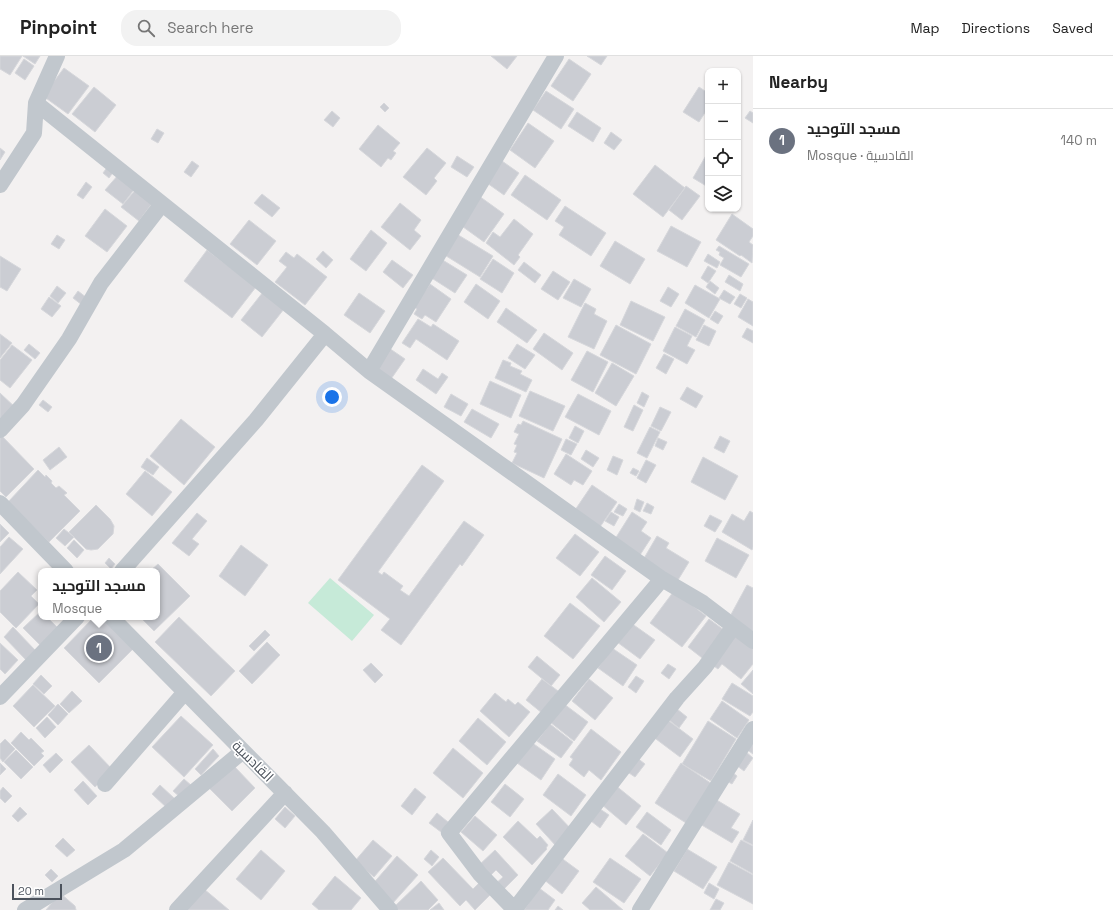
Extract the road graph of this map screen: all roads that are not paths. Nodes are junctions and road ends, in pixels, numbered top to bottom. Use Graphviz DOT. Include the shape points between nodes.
graph roads {
  1 [pos="57,56"];
  2 [pos="556,56"];
  3 [pos="36,103"];
  4 [pos="0,185"];
  5 [pos="162,204"];
  6 [pos="325,334"];
  7 [pos="370,371"];
  8 [pos="0,430"];
  9 [pos="0,503"];
  10 [pos="63,568"];
  11 [pos="125,568"];
  12 [pos="662,579"];
  13 [pos="74,620"];
  14 [pos="114,620"];
  15 [pos="733,627"];
  16 [pos="753,641"];
  17 [pos="185,692"];
  18 [pos="0,697"];
  19 [pos="753,729"];
  20 [pos="243,751"];
  21 [pos="105,784"];
  22 [pos="285,793"];
  23 [pos="25,910"];
  24 [pos="177,910"];
  25 [pos="390,910"];
  26 [pos="514,910"];
  27 [pos="640,910"];
  1 -- 3 [label="street"];
  2 -- 7 [label="street"];
  3 -- 4 [label="street" via="34,133"];
  3 -- 5 [label="street"];
  5 -- 6 [label="street"];
  5 -- 8 [label="street" via="101,283 69,339 23,405"];
  6 -- 7 [label="street"];
  6 -- 11 [label="street" via="256,420"];
  7 -- 12 [label="street"];
  9 -- 10 [label="street"];
  12 -- 15 [label="street" via="703,603"];
  12 -- 26 [label="street" via="449,833 480,874"];
  13 -- 18 [label="street"];
  14 -- 17 [label="street, القادسية"];
  15 -- 16 [label="street"];
  15 -- 26 [label="street" via="705,667 677,698"];
  17 -- 20 [label="street, القادسية"];
  17 -- 21 [label="street"];
  19 -- 27 [label="street"];
  20 -- 22 [label="street, القادسية"];
  20 -- 23 [label="street" via="124,850"];
  22 -- 24 [label="street"];
  22 -- 25 [label="street, القادسية" via="323,832"];
}
